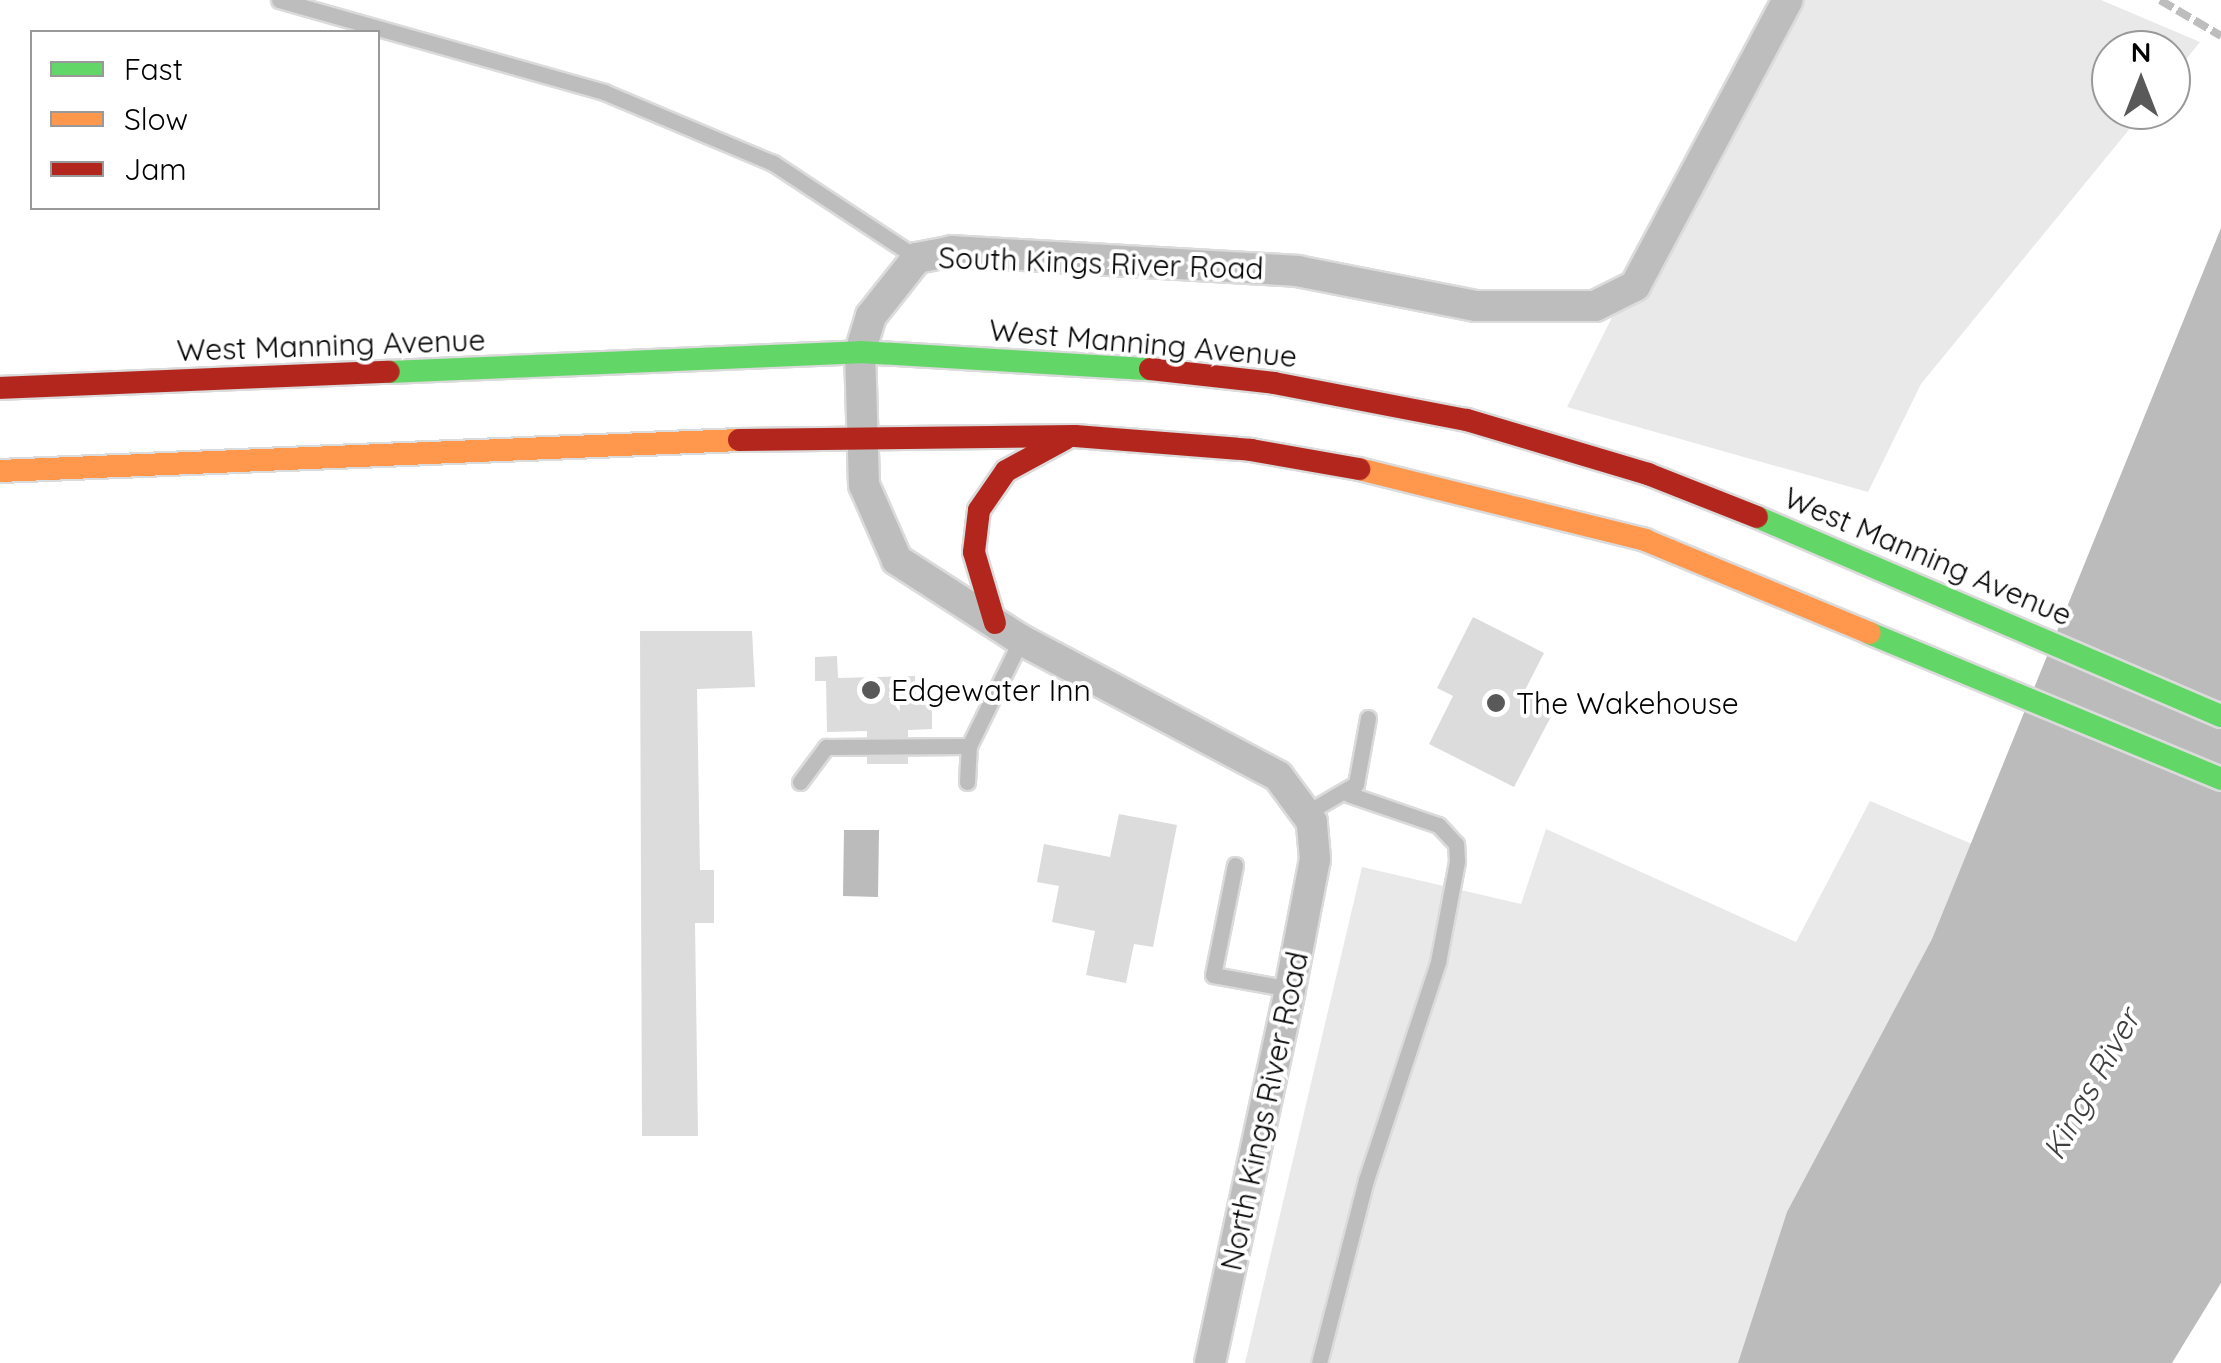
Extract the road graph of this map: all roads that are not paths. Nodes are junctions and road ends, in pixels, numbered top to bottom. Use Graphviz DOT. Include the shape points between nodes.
graph roads {
  1 [pos="278,0"];
  2 [pos="1788,0"];
  3 [pos="916,258"];
  4 [pos="860,352"];
  5 [pos="0,388"];
  6 [pos="862,435"];
  7 [pos="1076,436"];
  8 [pos="0,472"];
  9 [pos="995,624"];
  10 [pos="1021,640"];
  11 [pos="2221,716"];
  12 [pos="1368,718"];
  13 [pos="969,746"];
  14 [pos="2221,780"];
  15 [pos="800,782"];
  16 [pos="967,782"];
  17 [pos="1348,794"];
  18 [pos="1308,812"];
  19 [pos="1235,865"];
  20 [pos="1290,988"];
  21 [pos="1210,1363"];
  22 [pos="1319,1363"];
  1 -- 3 [label="lane" via="604,92 772,163"];
  2 -- 3 [label="street, South Kings River Road" via="1634,286 1595,306 1476,306 1298,271 952,252"];
  3 -- 4 [label="street, South Kings River Road" via="872,316"];
  4 -- 5 [label="main road, West Manning Avenue"];
  4 -- 6 [label="street, South Kings River Road"];
  4 -- 11 [label="main road, West Manning Avenue" via="1174,369 1375,399 1562,445 1883,566"];
  6 -- 7 [label="main road"];
  6 -- 8 [label="main road"];
  6 -- 9 [label="street, South Kings River Road" via="868,500 897,560"];
  7 -- 9 [label="main road" via="1014,464 979,510 974,552"];
  7 -- 14 [label="main road" via="1308,459 1548,510 1734,572"];
  9 -- 10 [label="street, South Kings River Road"];
  10 -- 13 [label="lane"];
  10 -- 18 [label="street, South Kings River Road" via="1278,776"];
  12 -- 17 [label="lane" via="1362,774"];
  13 -- 15 [label="lane" via="826,747"];
  13 -- 16 [label="lane"];
  17 -- 18 [label="lane"];
  17 -- 22 [label="lane" via="1438,826 1456,844 1457,861 1438,962 1366,1180"];
  18 -- 20 [label="street, North Kings River Road" via="1315,859"];
  19 -- 20 [label="lane" via="1214,975"];
  20 -- 21 [label="street, North Kings River Road"];
}
